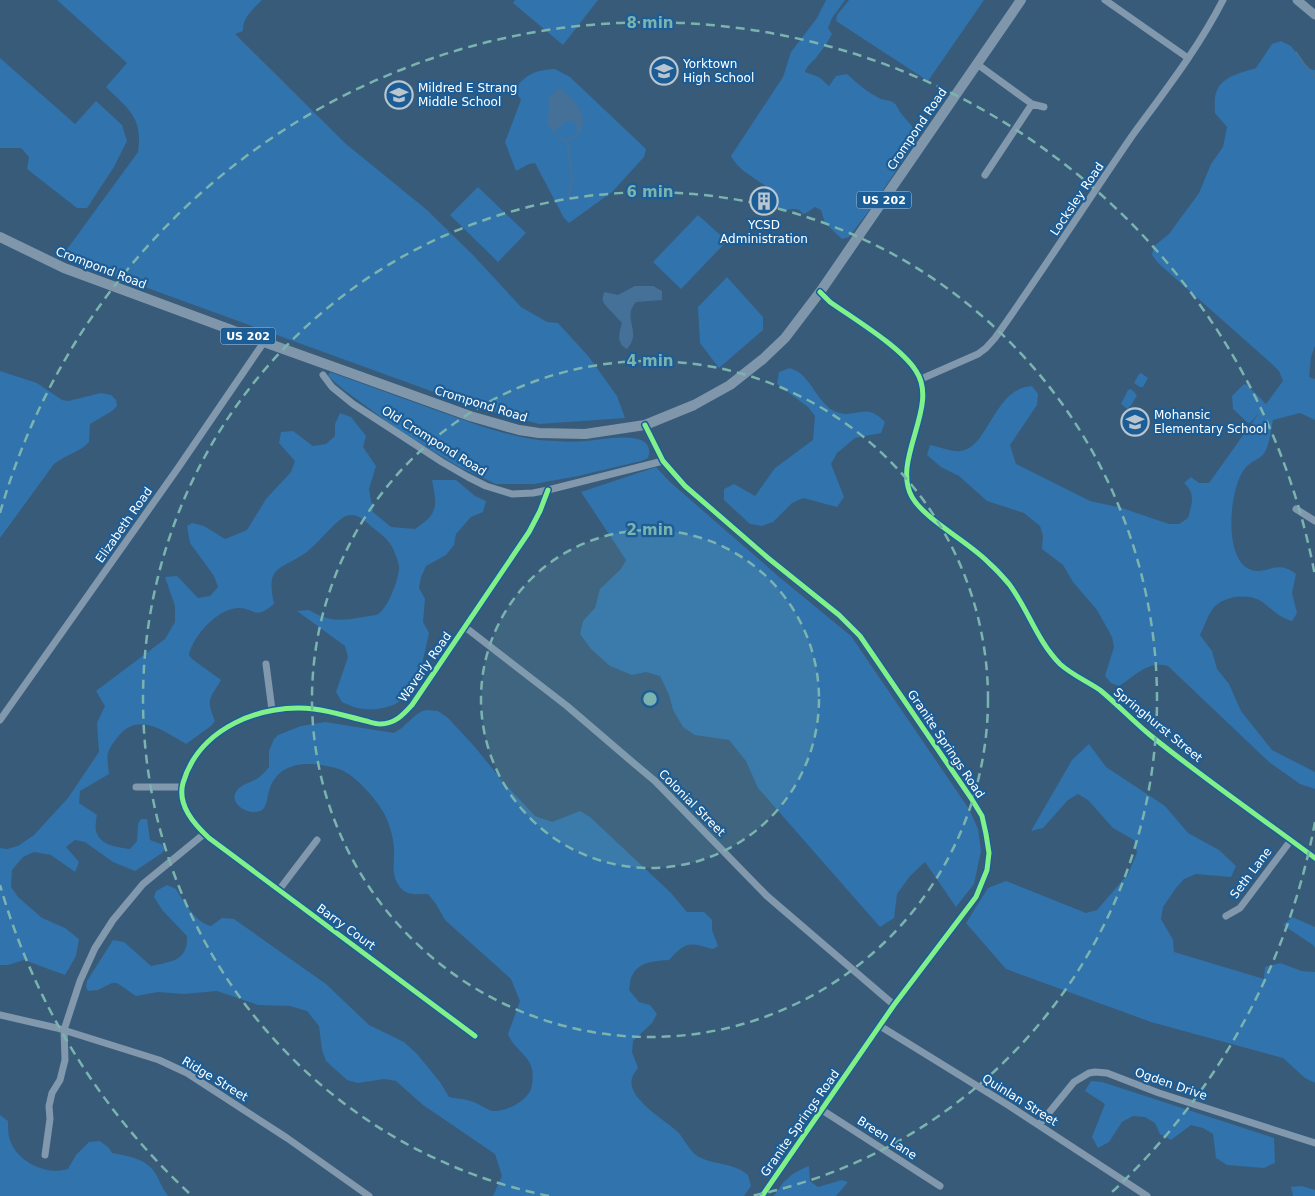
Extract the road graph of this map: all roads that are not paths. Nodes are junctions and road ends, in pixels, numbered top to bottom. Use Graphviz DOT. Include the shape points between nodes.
graph roads {
  1 [pos="1022,0"];
  2 [pos="1105,0"];
  3 [pos="1223,0"];
  4 [pos="1297,0"];
  5 [pos="1315,14"];
  6 [pos="1188,58"];
  7 [pos="977,64"];
  8 [pos="1032,104"];
  9 [pos="1044,107"];
  10 [pos="985,175"];
  11 [pos="0,237"];
  12 [pos="820,292"];
  13 [pos="264,342"];
  14 [pos="323,375"];
  15 [pos="920,379"];
  16 [pos="645,425"];
  17 [pos="663,460"];
  18 [pos="548,490"];
  19 [pos="1296,509"];
  20 [pos="1315,521"];
  21 [pos="465,627"];
  22 [pos="266,664"];
  23 [pos="272,710"];
  24 [pos="0,720"];
  25 [pos="136,787"];
  26 [pos="182,788"];
  27 [pos="204,834"];
  28 [pos="318,840"];
  29 [pos="1291,840"];
  30 [pos="1315,858"];
  31 [pos="279,890"];
  32 [pos="1226,916"];
  33 [pos="894,1005"];
  34 [pos="0,1015"];
  35 [pos="880,1026"];
  36 [pos="64,1030"];
  37 [pos="475,1036"];
  38 [pos="822,1110"];
  39 [pos="1040,1125"];
  40 [pos="1315,1143"];
  41 [pos="45,1155"];
  42 [pos="940,1186"];
  43 [pos="369,1196"];
  44 [pos="762,1196"];
  45 [pos="1147,1196"];
  1 -- 7 [label="highway, Crompond Road / US 202"];
  2 -- 6 [label="street"];
  3 -- 6 [label="street, Locksley Road"];
  4 -- 5 [label="main road"];
  6 -- 15 [label="street, Locksley Road" via="986,348"];
  7 -- 8 [label="street"];
  7 -- 12 [label="highway, Crompond Road / US 202"];
  8 -- 9 [label="street"];
  8 -- 10 [label="street"];
  11 -- 13 [label="highway, Crompond Road / US 202" via="64,268"];
  12 -- 15 [label="street, Springhurst Street" via="906,358"];
  12 -- 16 [label="highway, Crompond Road / US 202" via="785,338 748,372 694,405"];
  13 -- 16 [label="highway, Crompond Road / US 202" via="470,416 519,430 584,434"];
  13 -- 24 [label="street, Elizabeth Road"];
  14 -- 18 [label="street, Old Crompond Road" via="353,404 468,477 512,494"];
  15 -- 29 [label="street, Springhurst Street" via="924,394 908,472 912,498 930,516 975,549 1010,585 1042,642 1071,673 1099,690 1150,735"];
  16 -- 17 [label="street, Granite Springs Road"];
  17 -- 18 [label="street, Old Crompond Road"];
  17 -- 33 [label="street, Granite Springs Road" via="685,486 860,636 982,816 989,853 987,870 976,897"];
  18 -- 21 [label="street, Waverly Road" via="529,532"];
  19 -- 20 [label="street"];
  21 -- 23 [label="street, Waverly Road" via="412,705 395,721 380,724 315,709"];
  21 -- 33 [label="street, Colonial Street" via="637,765 767,896"];
  22 -- 23 [label="street"];
  23 -- 26 [label="street, Waverly Road" via="242,719 205,745 195,756"];
  25 -- 26 [label="street"];
  26 -- 27 [label="street" via="182,801 189,816"];
  27 -- 31 [label="street, Barry Court"];
  27 -- 36 [label="street" via="143,884 113,920 95,948 80,981"];
  28 -- 31 [label="street"];
  29 -- 30 [label="street, Springhurst Street"];
  29 -- 32 [label="street, Seth Lane" via="1240,908"];
  31 -- 37 [label="street, Barry Court"];
  33 -- 35 [label="street, Granite Springs Road"];
  34 -- 36 [label="street, Ridge Street"];
  35 -- 38 [label="street, Granite Springs Road"];
  35 -- 39 [label="street, Quinlan Street"];
  36 -- 41 [label="street" via="65,1060 49,1106"];
  36 -- 43 [label="street, Ridge Street" via="159,1060 187,1073"];
  38 -- 42 [label="street, Breen Lane"];
  38 -- 44 [label="street, Granite Springs Road"];
  39 -- 40 [label="street, Ogden Drive" via="1074,1082 1095,1072 1107,1073"];
  39 -- 45 [label="street, Quinlan Street"];
}
